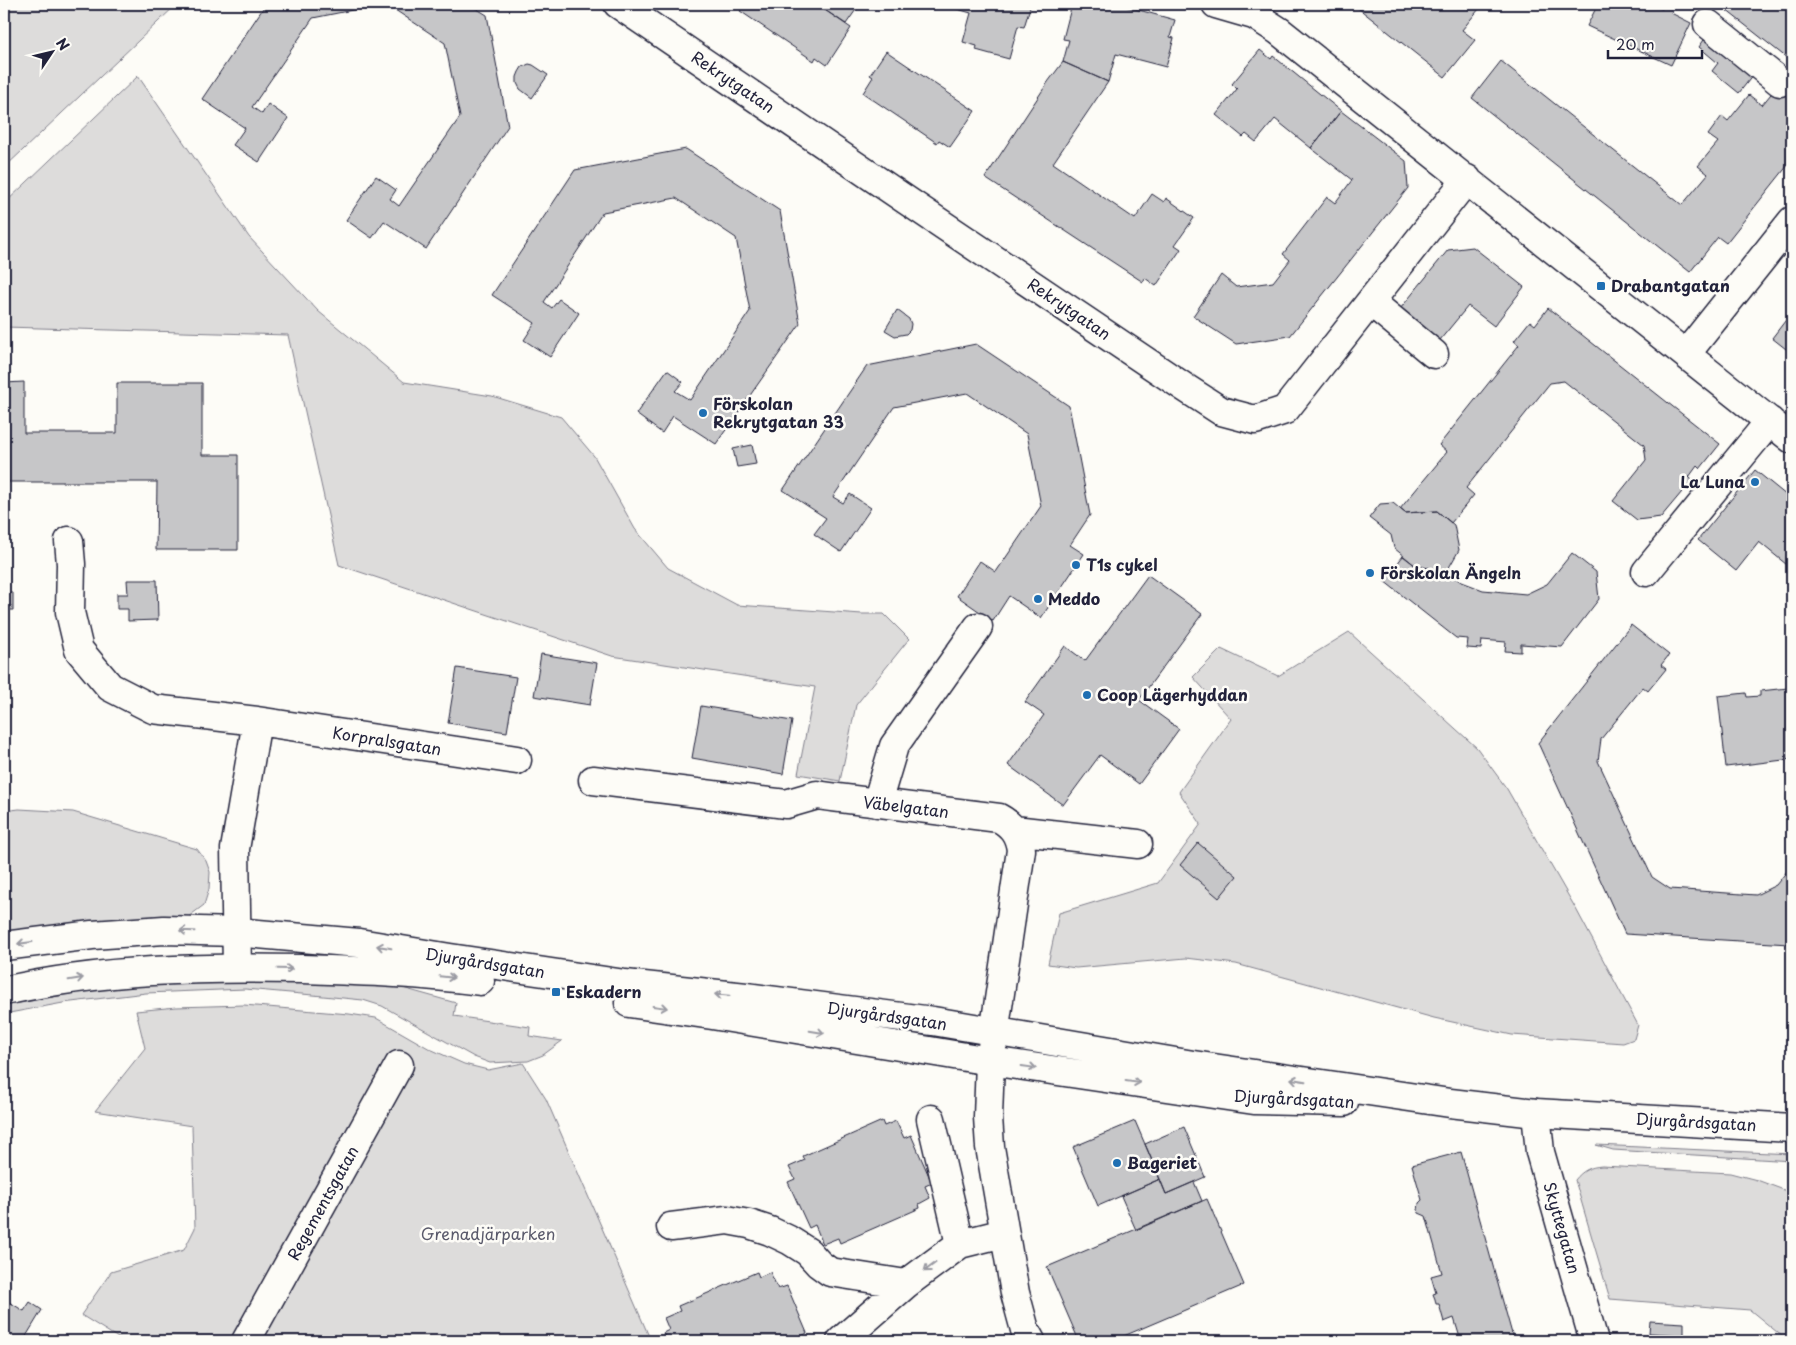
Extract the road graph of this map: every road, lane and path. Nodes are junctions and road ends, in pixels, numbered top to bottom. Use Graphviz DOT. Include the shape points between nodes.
graph roads {
  1 [pos="618,4"];
  2 [pos="1216,4"];
  3 [pos="1708,24"];
  4 [pos="1780,82"];
  5 [pos="1467,179"];
  6 [pos="1792,221"];
  7 [pos="1371,302"];
  8 [pos="1434,354"];
  9 [pos="1686,354"];
  10 [pos="1770,420"];
  11 [pos="1792,439"];
  12 [pos="69,541"];
  13 [pos="1646,572"];
  14 [pos="978,627"];
  15 [pos="257,721"];
  16 [pos="517,760"];
  17 [pos="593,780"];
  18 [pos="877,803"];
  19 [pos="1014,830"];
  20 [pos="1138,844"];
  21 [pos="236,932"];
  22 [pos="4,946"];
  23 [pos="236,968"];
  24 [pos="4,991"];
  25 [pos="995,1031"];
  26 [pos="990,1061"];
  27 [pos="399,1065"];
  28 [pos="1450,1104"];
  29 [pos="1536,1113"];
  30 [pos="931,1119"];
  31 [pos="1792,1128"];
  32 [pos="671,1227"];
  33 [pos="1004,1233"];
  34 [pos="960,1244"];
  35 [pos="906,1284"];
  36 [pos="246,1341"];
  37 [pos="841,1341"];
  38 [pos="1031,1341"];
  39 [pos="1594,1341"];
  1 -- 7 [label="street, Rekrytgatan" via="1221,411 1255,420 1285,410"];
  2 -- 5 [label="street" via="1254,14 1279,30"];
  3 -- 4 [label="street"];
  5 -- 7 [label="street, Rekrytgatan"];
  5 -- 9 [label="street"];
  6 -- 9 [label="street"];
  7 -- 8 [label="street"];
  9 -- 10 [label="street"];
  10 -- 11 [label="street"];
  10 -- 13 [label="street"];
  12 -- 15 [label="street, Korpralsgatan" via="70,612 79,650 110,687 153,709"];
  14 -- 18 [label="street" via="894,746"];
  15 -- 16 [label="street, Korpralsgatan"];
  15 -- 21 [label="street" via="235,849"];
  17 -- 18 [label="street, Väbelgatan" via="786,804 817,795"];
  18 -- 19 [label="street, Väbelgatan" via="999,818"];
  19 -- 20 [label="street"];
  19 -- 25 [label="street" via="1020,839 1021,850"];
  21 -- 22 [label="street, Djurgårdsgatan, one-way" via="164,930"];
  21 -- 23 [label="street"];
  25 -- 21 [label="street, Djurgårdsgatan, one-way" via="625,984 359,942"];
  24 -- 23 [label="street, Djurgårdsgatan, one-way" via="106,974"];
  23 -- 26 [label="street, Djurgårdsgatan, one-way" via="369,971 450,977 712,1014"];
  25 -- 26 [label="street"];
  28 -- 25 [label="street, Djurgårdsgatan, one-way"];
  26 -- 28 [label="street, Djurgårdsgatan, one-way" via="1254,1100"];
  26 -- 33 [label="street" via="990,1147"];
  27 -- 36 [label="street, Regementsgatan"];
  28 -- 29 [label="street, Djurgårdsgatan"];
  29 -- 31 [label="street, Djurgårdsgatan"];
  29 -- 39 [label="street, Skyttegatan" via="1540,1152"];
  30 -- 34 [label="street"];
  32 -- 35 [label="street" via="728,1220 749,1224 789,1240 830,1272"];
  33 -- 34 [label="street"];
  33 -- 38 [label="street" via="1015,1293"];
  34 -- 35 [label="street, one-way"];
  35 -- 37 [label="street"];
}
